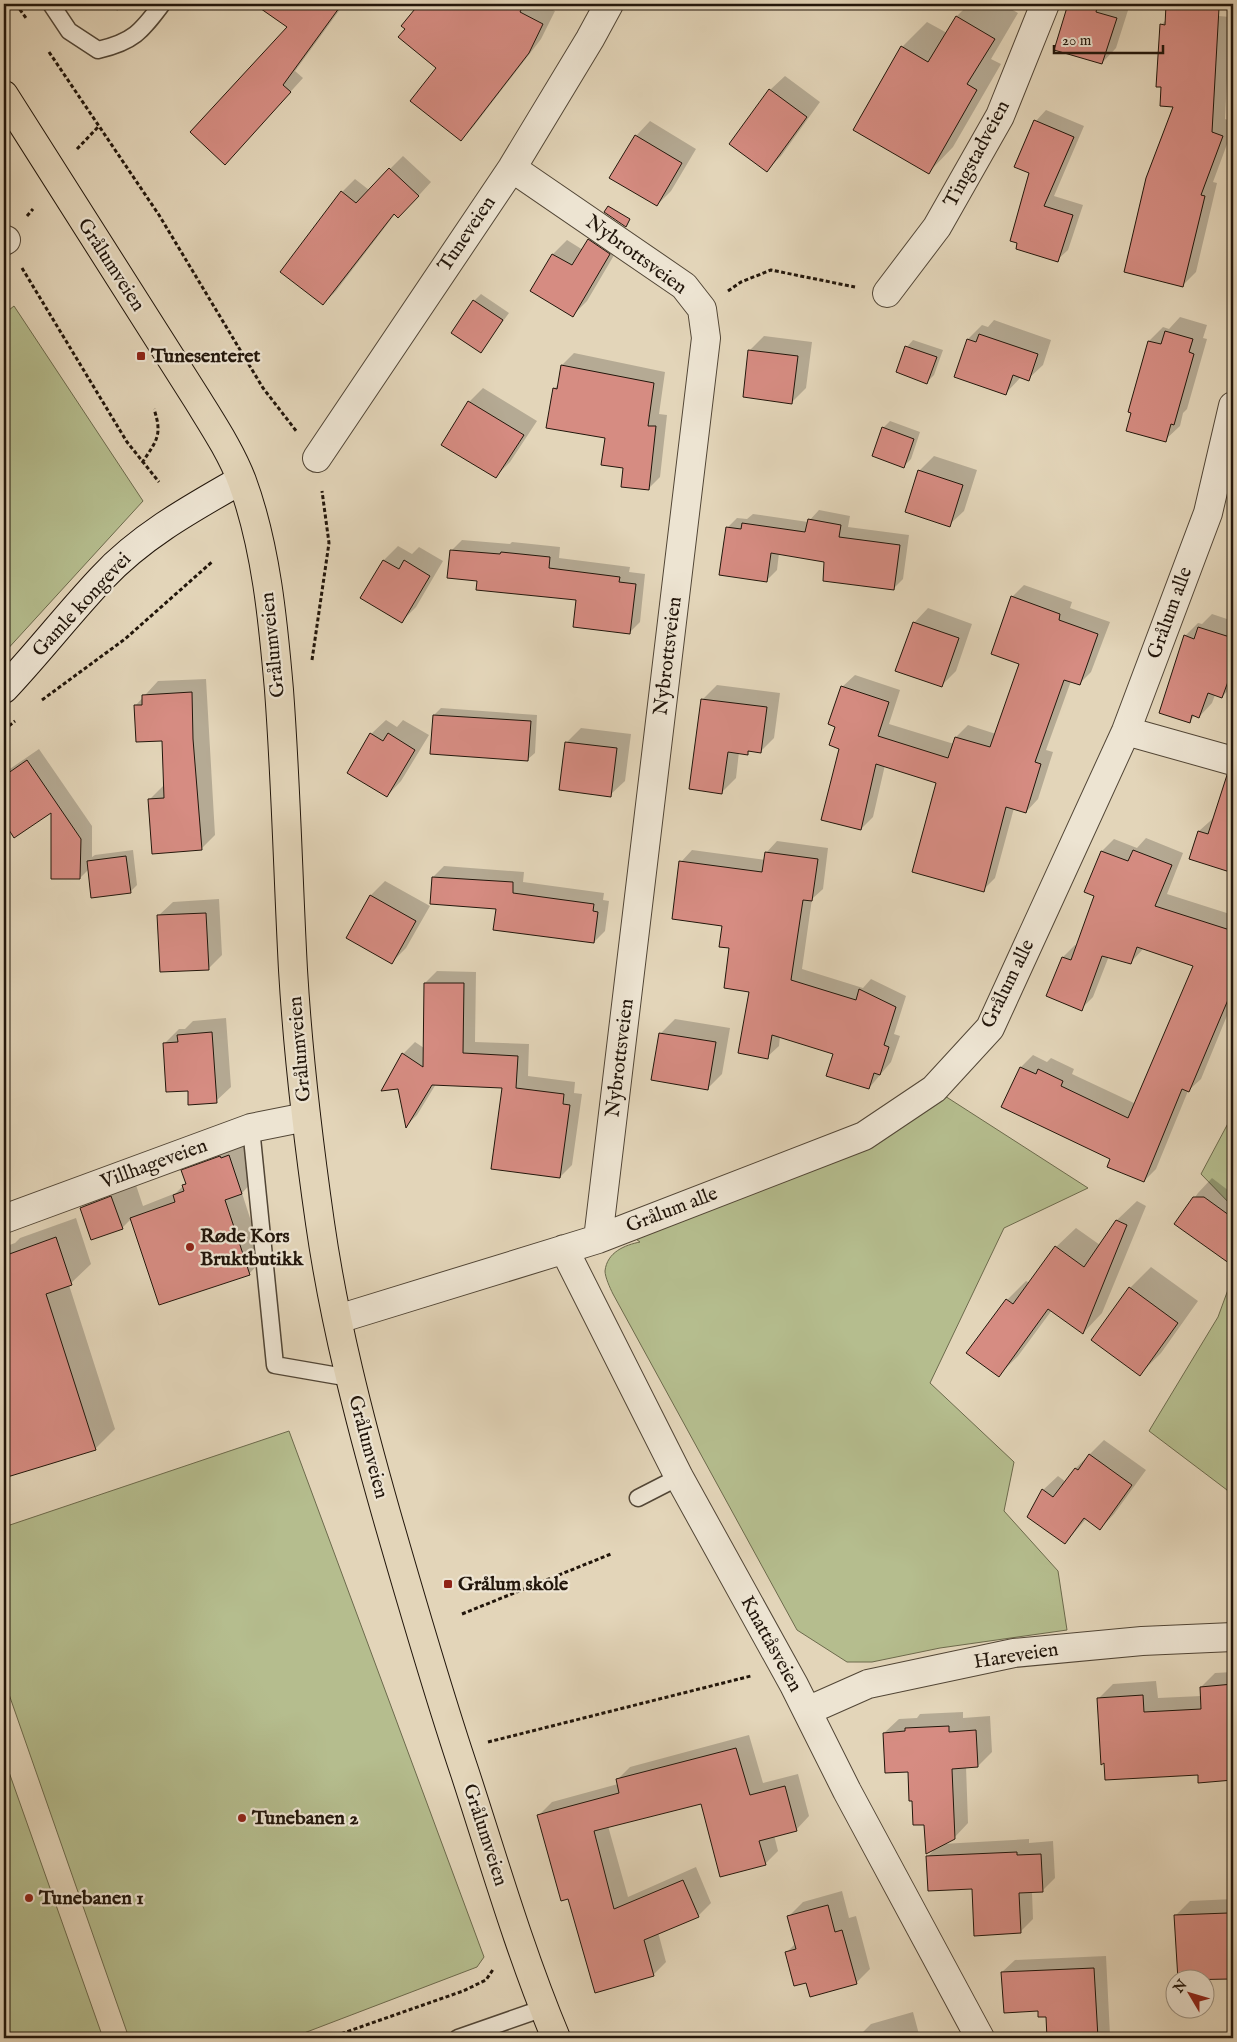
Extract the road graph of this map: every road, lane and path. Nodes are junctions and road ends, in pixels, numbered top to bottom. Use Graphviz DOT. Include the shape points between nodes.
graph roads {
  1 [pos="16,4"];
  2 [pos="51,4"];
  3 [pos="162,4"];
  4 [pos="609,4"];
  5 [pos="1045,4"];
  6 [pos="27,20"];
  7 [pos="44,45"];
  8 [pos="4,95"];
  9 [pos="100,126"];
  10 [pos="76,150"];
  11 [pos="512,168"];
  12 [pos="5,240"];
  13 [pos="888,293"];
  14 [pos="702,309"];
  15 [pos="1233,406"];
  16 [pos="154,409"];
  17 [pos="317,458"];
  18 [pos="142,463"];
  19 [pos="241,480"];
  20 [pos="159,482"];
  21 [pos="213,561"];
  22 [pos="312,663"];
  23 [pos="4,689"];
  24 [pos="40,701"];
  25 [pos="18,718"];
  26 [pos="4,730"];
  27 [pos="1126,730"];
  28 [pos="1233,761"];
  29 [pos="306,1117"];
  30 [pos="251,1128"];
  31 [pos="4,1219"];
  32 [pos="598,1239"];
  33 [pos="564,1249"];
  34 [pos="338,1320"];
  35 [pos="350,1378"];
  36 [pos="679,1477"];
  37 [pos="638,1498"];
  38 [pos="612,1554"];
  39 [pos="462,1614"];
  40 [pos="1233,1637"];
  41 [pos="784,1667"];
  42 [pos="807,1711"];
  43 [pos="487,1742"];
  44 [pos="496,1966"];
  45 [pos="544,2008"];
  46 [pos="329,2038"];
  47 [pos="458,2038"];
  48 [pos="556,2038"];
  49 [pos="980,2038"];
  1 -- 6 [label="path"];
  2 -- 3 [label="lane" via="69,31 98,50 120,45 144,29"];
  4 -- 11 [label="street, Tuneveien"];
  5 -- 13 [label="street, Tingstadveien" via="1000,116 938,227"];
  7 -- 9 [label="path"];
  8 -- 19 [label="main road, Grålumveien" via="197,399"];
  9 -- 10 [label="path"];
  9 -- 17 [label="path" via="159,215 263,388"];
  11 -- 14 [label="street, Nybrottsveien" via="684,286"];
  11 -- 17 [label="street, Tuneveien"];
  12 -- 18 [label="path"];
  13 -- 14 [label="path" via="771,270 741,282"];
  14 -- 32 [label="street, Nybrottsveien" via="706,338"];
  15 -- 27 [label="street, Grålum alle" via="1208,512"];
  16 -- 18 [label="path" via="159,425 156,441"];
  17 -- 22 [label="path" via="329,542"];
  18 -- 20 [label="path"];
  19 -- 23 [label="street, Gamle kongevei" via="185,512 102,577"];
  19 -- 29 [label="main road, Grålumveien" via="262,554 275,642 286,776 293,973"];
  21 -- 24 [label="path" via="125,639"];
  25 -- 26 [label="path"];
  27 -- 28 [label="street"];
  27 -- 32 [label="street, Grålum alle" via="990,1028 934,1089 864,1136"];
  29 -- 30 [label="street, Villhageveien"];
  29 -- 34 [label="main road, Grålumveien" via="320,1228"];
  30 -- 31 [label="street, Villhageveien"];
  30 -- 35 [label="lane" via="275,1365"];
  32 -- 33 [label="street, Grålum alle"];
  33 -- 34 [label="street, Grålum alle"];
  33 -- 36 [label="street, Knattåsveien"];
  34 -- 35 [label="main road, Grålumveien"];
  35 -- 45 [label="main road, Grålumveien" via="433,1677"];
  36 -- 37 [label="lane"];
  36 -- 41 [label="street, Knattåsveien"];
  38 -- 39 [label="path"];
  40 -- 42 [label="street, Hareveien" via="1142,1641 1014,1653 868,1684"];
  41 -- 42 [label="street, Knattåsveien"];
  41 -- 43 [label="path"];
  42 -- 49 [label="street, Knattåsveien"];
  44 -- 46 [label="path" via="486,1980 463,1991"];
  45 -- 47 [label="lane"];
  45 -- 48 [label="main road, Grålumveien"];
}
